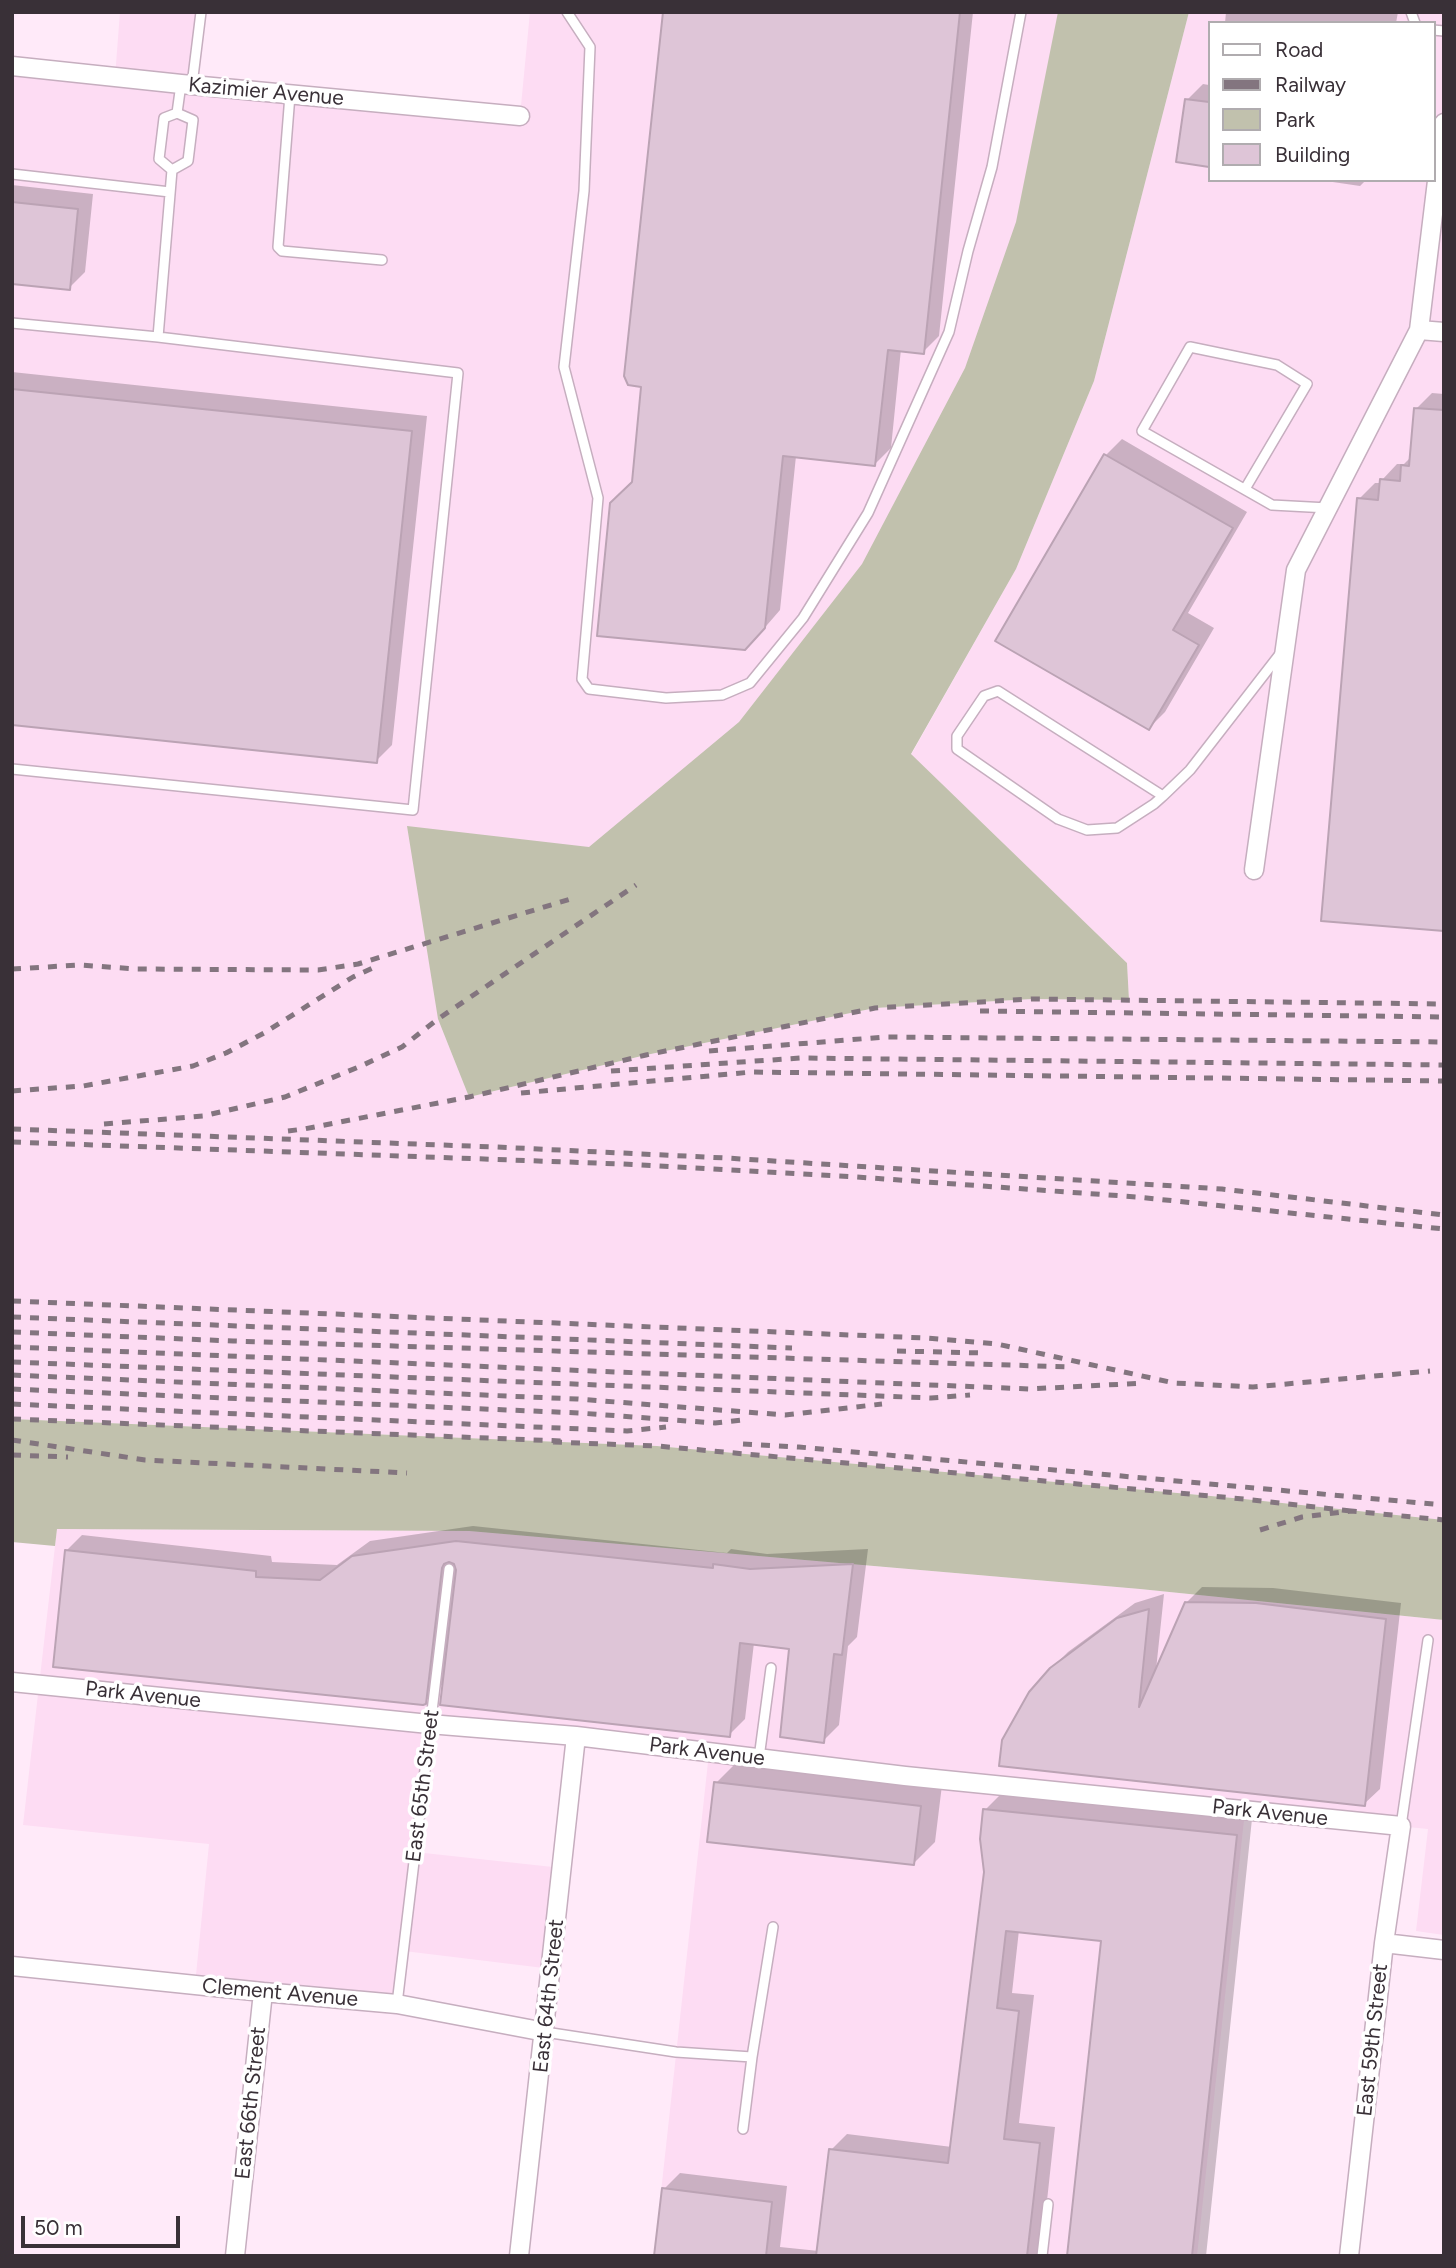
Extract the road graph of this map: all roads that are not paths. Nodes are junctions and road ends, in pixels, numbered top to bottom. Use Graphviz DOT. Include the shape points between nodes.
graph roads {
  1 [pos="201,12"];
  2 [pos="567,12"];
  3 [pos="1021,12"];
  4 [pos="12,66"];
  5 [pos="186,85"];
  6 [pos="290,94"];
  7 [pos="177,113"];
  8 [pos="520,116"];
  9 [pos="1444,123"];
  10 [pos="172,170"];
  11 [pos="12,174"];
  12 [pos="170,192"];
  13 [pos="382,260"];
  14 [pos="12,323"];
  15 [pos="1419,330"];
  16 [pos="1444,332"];
  17 [pos="158,337"];
  18 [pos="1245,489"];
  19 [pos="1328,508"];
  20 [pos="1285,647"];
  21 [pos="12,769"];
  22 [pos="1163,796"];
  23 [pos="1254,870"];
  24 [pos="449,1569"];
  25 [pos="1428,1640"];
  26 [pos="771,1668"];
  27 [pos="12,1682"];
  28 [pos="429,1724"];
  29 [pos="576,1736"];
  30 [pos="759,1758"];
  31 [pos="1401,1826"];
  32 [pos="773,1927"];
  33 [pos="1384,1943"];
  34 [pos="1444,1950"];
  35 [pos="12,1966"];
  36 [pos="263,1992"];
  37 [pos="397,2004"];
  38 [pos="545,2032"];
  39 [pos="752,2057"];
  40 [pos="743,2129"];
  41 [pos="1048,2204"];
  42 [pos="235,2256"];
  43 [pos="519,2256"];
  44 [pos="1042,2256"];
  45 [pos="1349,2256"];
  1 -- 5 [label="lane"];
  2 -- 3 [label="lane" via="590,47 583,191 564,367 598,498 582,680 589,689 666,698 722,695 750,683 803,618 868,513 949,332 992,167"];
  4 -- 5 [label="street, Kazimier Avenue"];
  5 -- 6 [label="street, Kazimier Avenue"];
  5 -- 7 [label="lane"];
  6 -- 8 [label="street, Kazimier Avenue"];
  6 -- 13 [label="lane" via="278,247"];
  7 -- 10 [label="lane" via="163,118 159,159"];
  7 -- 10 [label="lane" via="193,120 188,161"];
  9 -- 15 [label="street"];
  10 -- 12 [label="lane"];
  11 -- 12 [label="lane"];
  12 -- 17 [label="lane"];
  14 -- 17 [label="lane"];
  15 -- 16 [label="street"];
  15 -- 19 [label="street"];
  17 -- 21 [label="lane" via="458,373 413,810"];
  18 -- 18 [label="lane" via="1142,431 1190,347 1277,365 1307,384"];
  18 -- 19 [label="lane" via="1272,505"];
  19 -- 20 [label="street" via="1296,570"];
  20 -- 22 [label="lane" via="1190,770"];
  20 -- 23 [label="street"];
  22 -- 22 [label="lane" via="1117,828 1087,830 1058,819 957,749 957,736 984,696 998,691"];
  24 -- 28 [label="lane, East 65th Street"];
  25 -- 31 [label="lane"];
  26 -- 30 [label="lane"];
  27 -- 28 [label="street, Park Avenue"];
  28 -- 29 [label="street, Park Avenue"];
  28 -- 37 [label="lane, East 65th Street"];
  29 -- 30 [label="street, Park Avenue"];
  29 -- 38 [label="street, East 64th Street"];
  30 -- 31 [label="street, Park Avenue"];
  31 -- 33 [label="street, East 59th Street"];
  32 -- 39 [label="lane"];
  33 -- 34 [label="street"];
  33 -- 45 [label="street, East 59th Street"];
  35 -- 36 [label="street, Clement Avenue"];
  36 -- 37 [label="street, Clement Avenue"];
  36 -- 42 [label="street, East 66th Street"];
  37 -- 38 [label="street, Clement Avenue"];
  38 -- 39 [label="lane" via="676,2052"];
  38 -- 43 [label="street, East 64th Street"];
  39 -- 40 [label="lane"];
  41 -- 44 [label="lane"];
}
